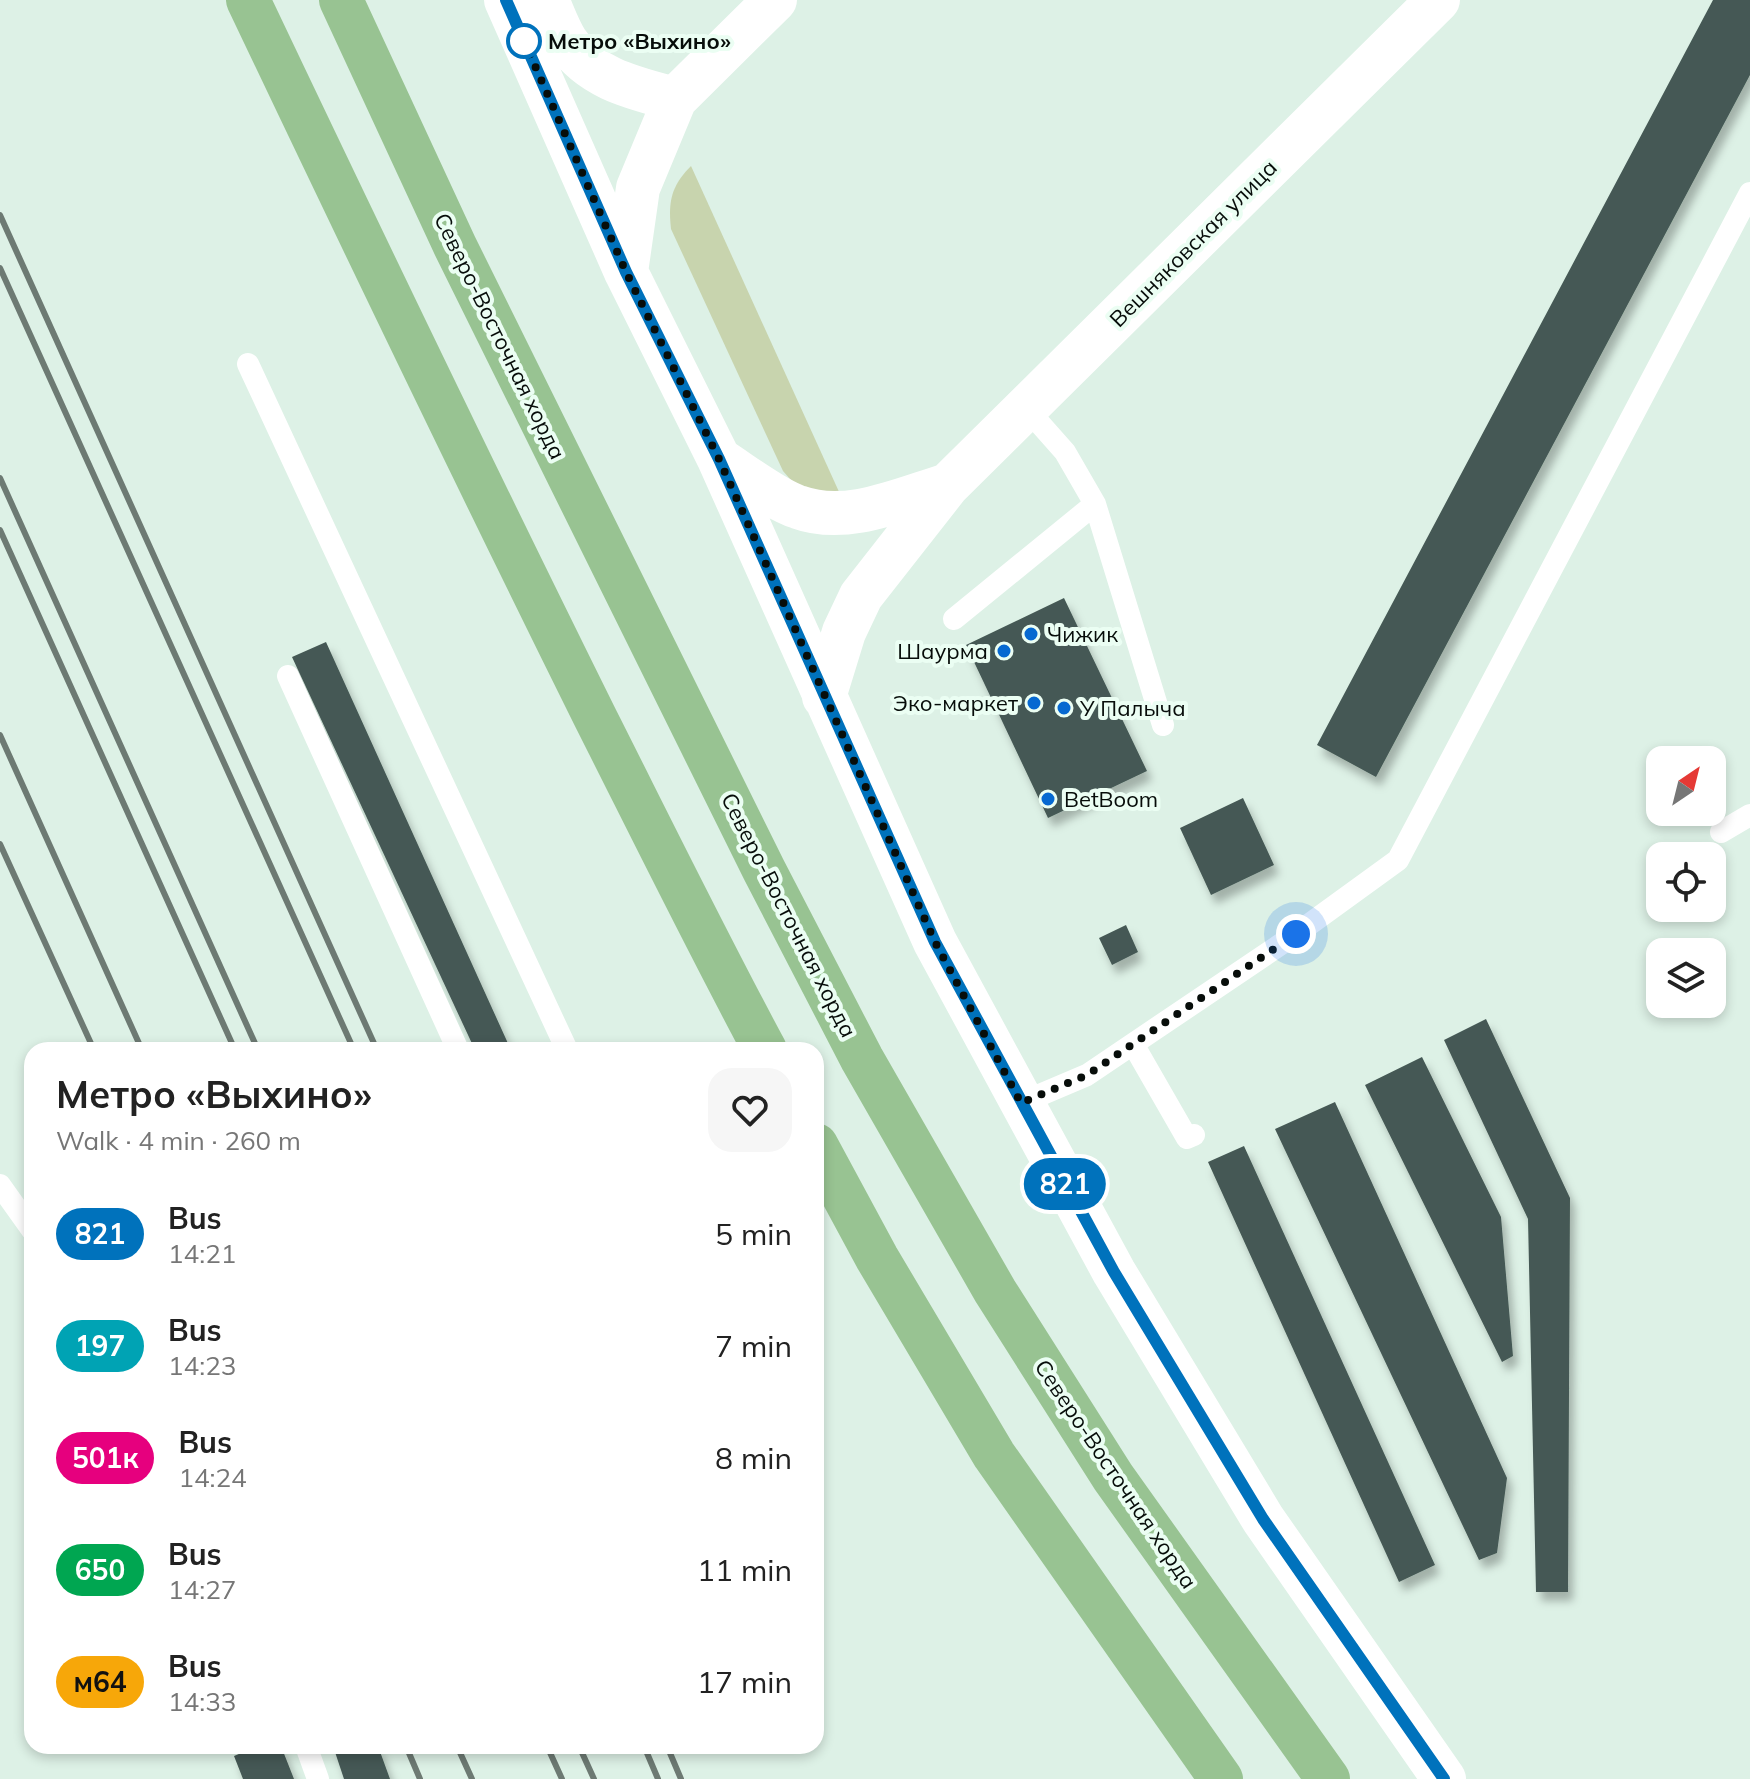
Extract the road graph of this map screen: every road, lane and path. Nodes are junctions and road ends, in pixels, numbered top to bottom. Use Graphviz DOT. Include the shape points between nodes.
graph roads {
  1 [pos="248,0"];
  2 [pos="341,0"];
  3 [pos="506,0"];
  4 [pos="547,0"];
  5 [pos="775,0"];
  6 [pos="1438,0"];
  7 [pos="675,99"];
  8 [pos="1750,193"];
  9 [pos="626,272"];
  10 [pos="248,364"];
  11 [pos="1026,408"];
  12 [pos="719,459"];
  13 [pos="948,485"];
  14 [pos="1095,504"];
  15 [pos="954,619"];
  16 [pos="288,676"];
  17 [pos="824,697"];
  18 [pos="1163,725"];
  19 [pos="1750,815"];
  20 [pos="1721,832"];
  21 [pos="454,1042"];
  22 [pos="563,1042"];
  23 [pos="761,1042"];
  24 [pos="1133,1044"];
  25 [pos="1021,1103"];
  26 [pos="1194,1135"];
  27 [pos="824,1160"];
  28 [pos="0,1185"];
  29 [pos="24,1219"];
  30 [pos="309,1754"];
  31 [pos="318,1779"];
  32 [pos="1221,1779"];
  33 [pos="1328,1779"];
  34 [pos="1444,1779"];
  1 -- 23 [label="main road" via="545,615"];
  2 -- 33 [label="main road, Северо-Восточная хорда" via="455,246 862,1059 995,1291 1113,1477"];
  3 -- 9 [label="street"];
  4 -- 7 [label="street" via="582,60 605,77"];
  5 -- 7 [label="street"];
  6 -- 11 [label="street, Вешняковская улица"];
  7 -- 9 [label="street" via="638,188"];
  8 -- 24 [label="lane" via="1398,860"];
  9 -- 12 [label="street"];
  10 -- 22 [label="lane"];
  11 -- 13 [label="street, Вешняковская улица"];
  11 -- 14 [label="lane" via="1065,452"];
  12 -- 13 [label="street, Вешняковская улица" via="795,506 825,515 860,511"];
  12 -- 17 [label="street"];
  13 -- 17 [label="street, Вешняковская улица" via="861,596"];
  14 -- 15 [label="lane"];
  14 -- 18 [label="lane"];
  16 -- 21 [label="lane"];
  17 -- 25 [label="street" via="935,942"];
  19 -- 20 [label="lane"];
  24 -- 25 [label="lane" via="1087,1075"];
  24 -- 26 [label="lane" via="1187,1138"];
  25 -- 34 [label="street" via="1114,1272 1263,1519"];
  27 -- 32 [label="main road" via="994,1455"];
  28 -- 29 [label="lane"];
  30 -- 31 [label="lane"];
}
